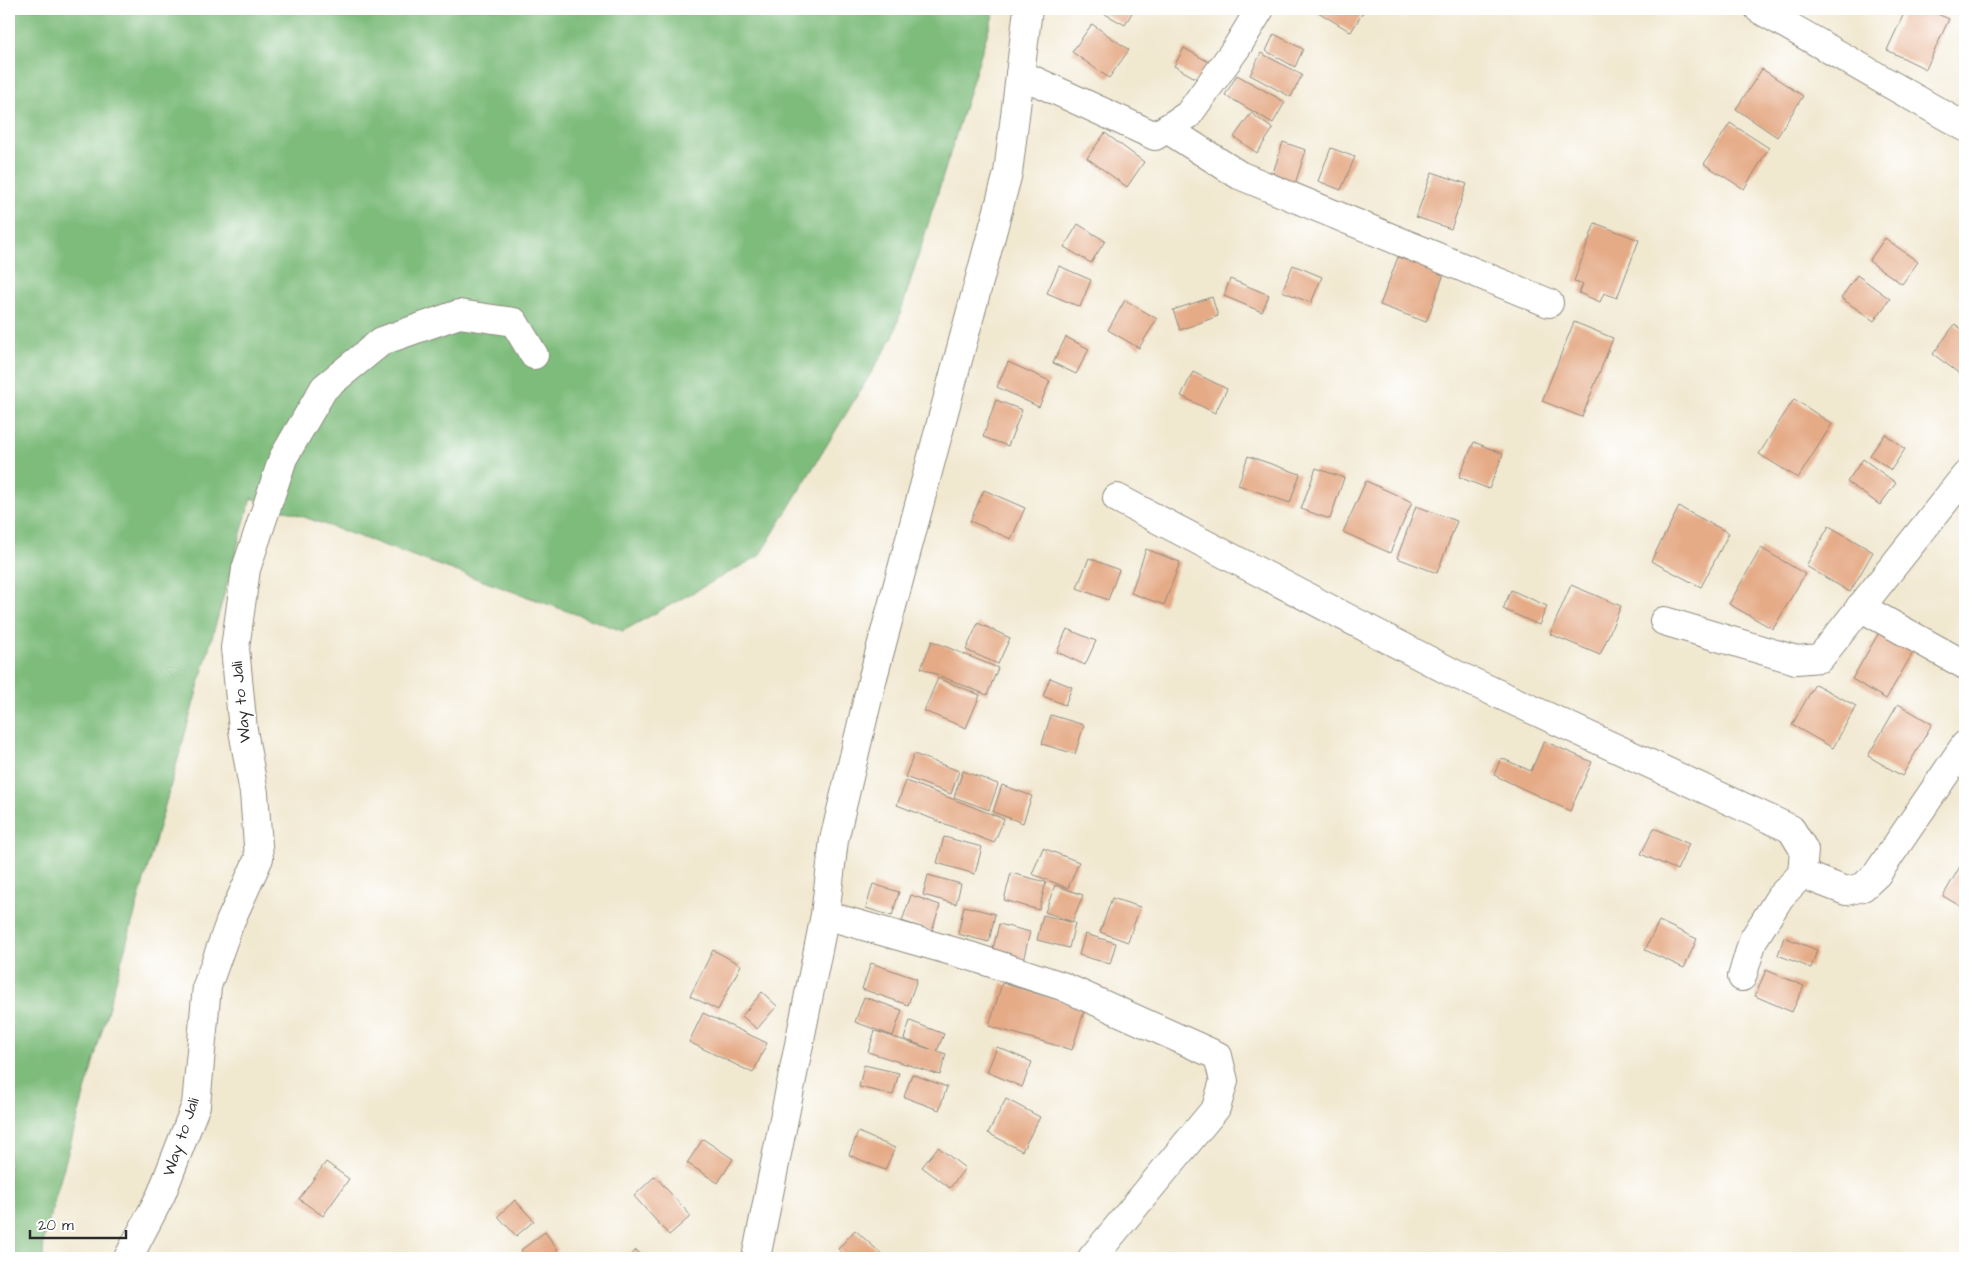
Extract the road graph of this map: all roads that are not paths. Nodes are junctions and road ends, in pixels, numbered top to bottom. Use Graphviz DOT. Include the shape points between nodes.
graph roads {
  1 [pos="1028,9"];
  2 [pos="1260,9"];
  3 [pos="1759,9"];
  4 [pos="1020,74"];
  5 [pos="1965,127"];
  6 [pos="1167,129"];
  7 [pos="1549,303"];
  8 [pos="534,355"];
  9 [pos="1965,476"];
  10 [pos="1117,498"];
  11 [pos="1860,607"];
  12 [pos="1664,621"];
  13 [pos="1965,665"];
  14 [pos="1965,744"];
  15 [pos="1802,874"];
  16 [pos="825,915"];
  17 [pos="1742,977"];
  18 [pos="128,1258"];
  19 [pos="756,1258"];
  20 [pos="1092,1258"];
  1 -- 4 [label="street"];
  2 -- 6 [label="street" via="1188,115"];
  3 -- 5 [label="street"];
  4 -- 6 [label="street" via="1155,136"];
  4 -- 16 [label="street" via="1008,173 873,677 834,840"];
  6 -- 7 [label="street" via="1239,175"];
  8 -- 18 [label="street, Way to Jali" via="514,322 459,314 382,342 324,388 283,458 246,569 235,648 259,858 230,922 207,986 196,1105 161,1195"];
  9 -- 11 [label="street"];
  10 -- 15 [label="street" via="1453,673 1791,830 1804,850"];
  11 -- 12 [label="street" via="1820,658 1804,660"];
  11 -- 13 [label="street"];
  14 -- 15 [label="street" via="1877,874 1863,887 1846,891"];
  15 -- 17 [label="street" via="1780,897 1753,940"];
  16 -- 19 [label="street"];
  16 -- 20 [label="street" via="1062,986 1218,1056 1224,1081 1216,1108"];
}
